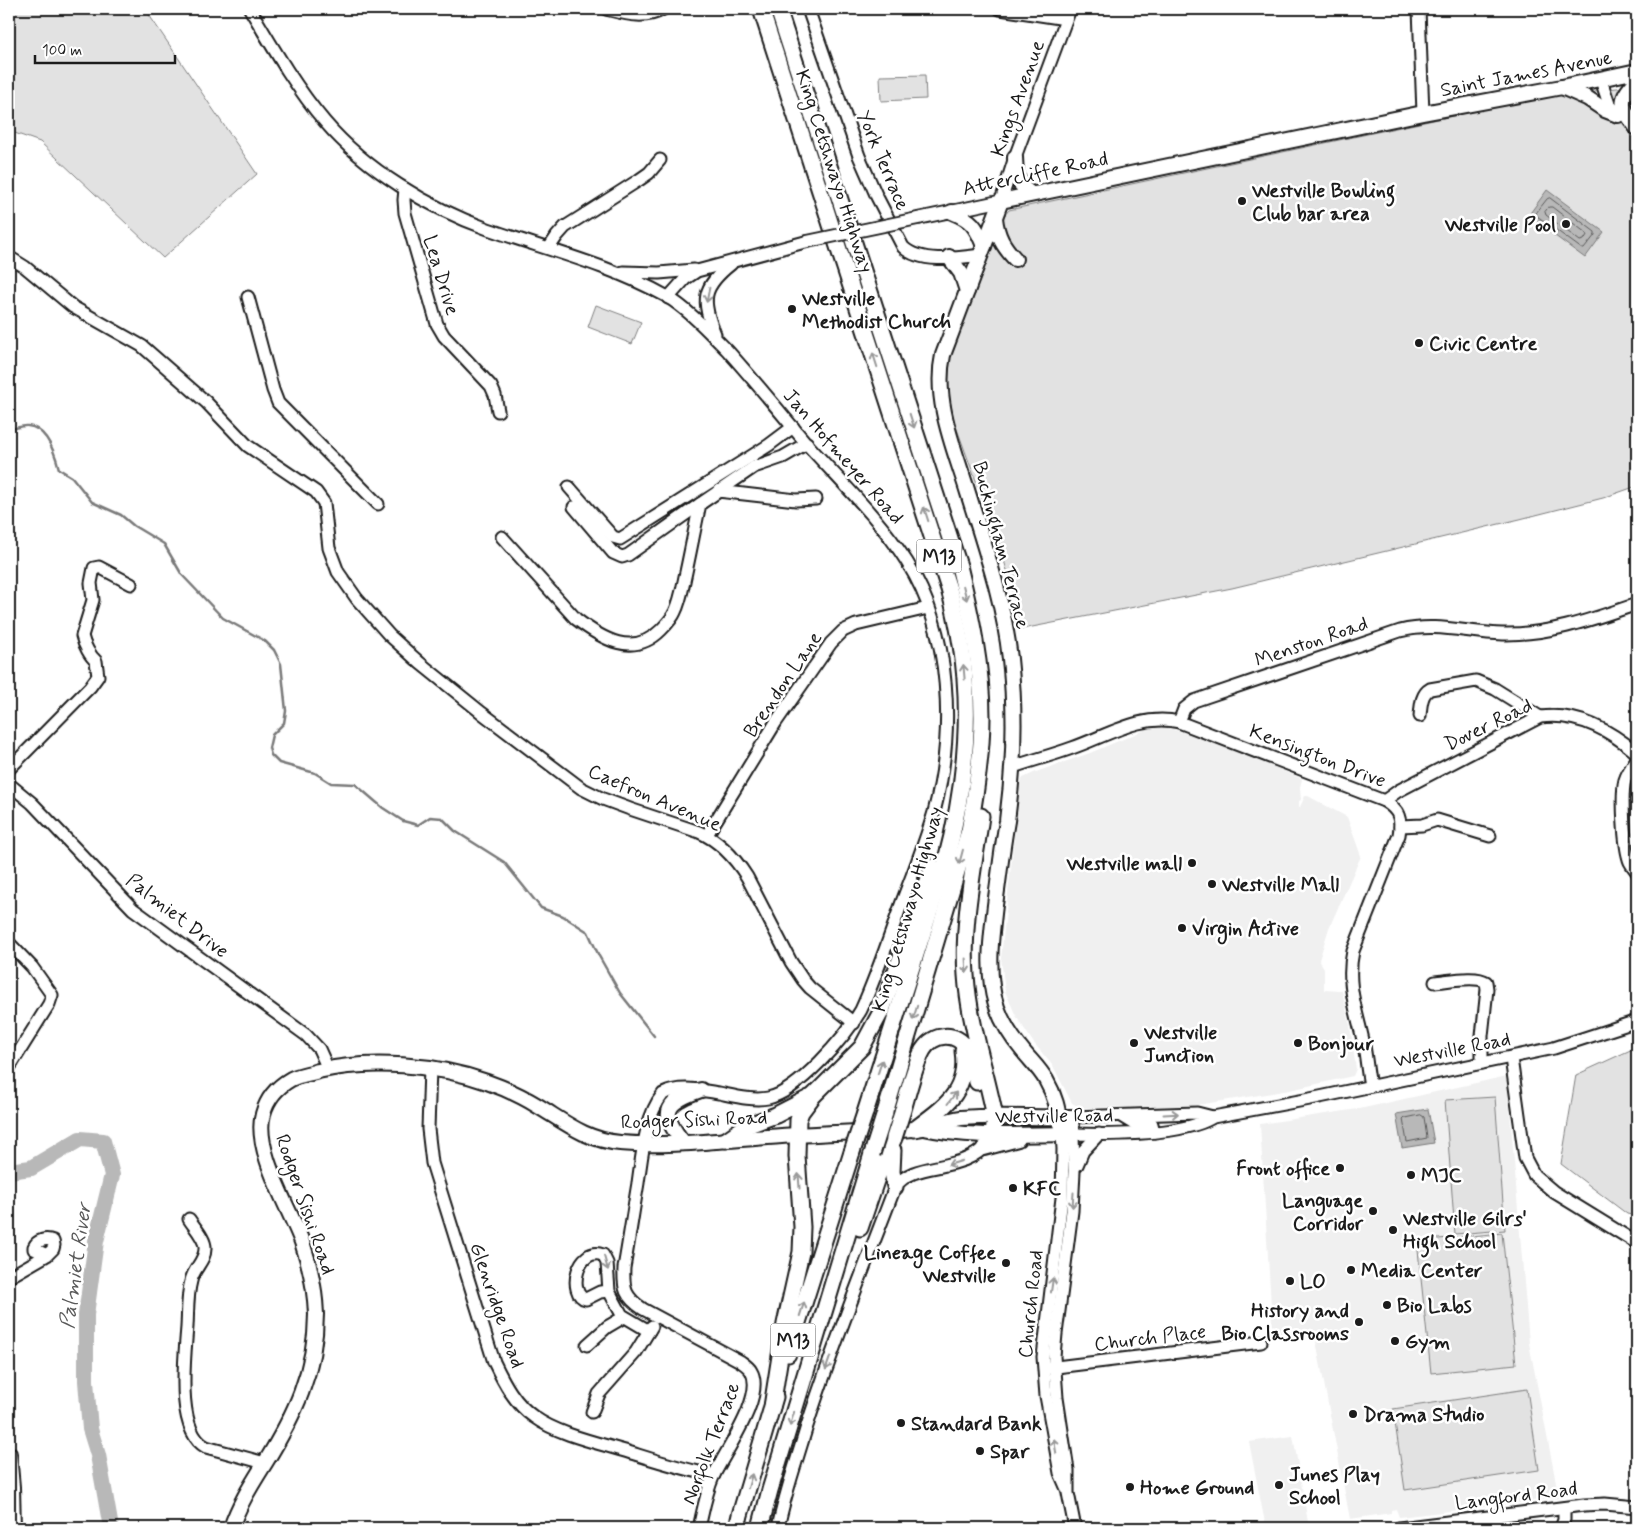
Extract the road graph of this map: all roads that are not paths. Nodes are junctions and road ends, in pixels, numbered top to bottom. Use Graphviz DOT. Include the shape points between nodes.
graph roads {
  1 [pos="250,9"];
  2 [pos="606,9"];
  3 [pos="663,9"];
  4 [pos="761,9"];
  5 [pos="778,9"];
  6 [pos="808,9"];
  7 [pos="1000,9"];
  8 [pos="1419,9"];
  9 [pos="1068,14"];
  10 [pos="1637,71"];
  11 [pos="1601,80"];
  12 [pos="1637,81"];
  13 [pos="1562,87"];
  14 [pos="1422,114"];
  15 [pos="1618,115"];
  16 [pos="1637,128"];
  17 [pos="1015,157"];
  18 [pos="660,160"];
  19 [pos="406,189"];
  20 [pos="1032,194"];
  21 [pos="1001,201"];
  22 [pos="952,212"];
  23 [pos="995,217"];
  24 [pos="549,248"];
  25 [pos="982,251"];
  26 [pos="9,257"];
  27 [pos="949,257"];
  28 [pos="736,259"];
  29 [pos="1015,259"];
  30 [pos="704,268"];
  31 [pos="614,271"];
  32 [pos="967,291"];
  33 [pos="248,297"];
  34 [pos="668,298"];
  35 [pos="717,340"];
  36 [pos="498,411"];
  37 [pos="793,427"];
  38 [pos="807,443"];
  39 [pos="569,487"];
  40 [pos="718,492"];
  41 [pos="816,498"];
  42 [pos="378,504"];
  43 [pos="700,504"];
  44 [pos="574,507"];
  45 [pos="502,537"];
  46 [pos="131,584"];
  47 [pos="1637,604"];
  48 [pos="928,608"];
  49 [pos="966,697"];
  50 [pos="1420,716"];
  51 [pos="1540,717"];
  52 [pos="1179,722"];
  53 [pos="1637,753"];
  54 [pos="980,755"];
  55 [pos="1637,759"];
  56 [pos="1013,767"];
  57 [pos="9,769"];
  58 [pos="9,784"];
  59 [pos="1384,800"];
  60 [pos="1400,826"];
  61 [pos="707,835"];
  62 [pos="1490,836"];
  63 [pos="1637,872"];
  64 [pos="9,943"];
  65 [pos="1436,982"];
  66 [pos="1637,1021"];
  67 [pos="854,1023"];
  68 [pos="962,1043"];
  69 [pos="1511,1058"];
  70 [pos="1482,1063"];
  71 [pos="9,1068"];
  72 [pos="430,1068"];
  73 [pos="328,1069"];
  74 [pos="1370,1086"];
  75 [pos="701,1090"];
  76 [pos="813,1096"];
  77 [pos="1121,1116"];
  78 [pos="991,1117"];
  79 [pos="1065,1117"];
  80 [pos="1213,1117"];
  81 [pos="920,1129"];
  82 [pos="1154,1132"];
  83 [pos="1068,1134"];
  84 [pos="1099,1134"];
  85 [pos="796,1135"];
  86 [pos="894,1138"];
  87 [pos="988,1139"];
  88 [pos="726,1140"];
  89 [pos="683,1142"];
  90 [pos="644,1144"];
  91 [pos="1074,1172"];
  92 [pos="895,1187"];
  93 [pos="189,1219"];
  94 [pos="1637,1244"];
  95 [pos="47,1255"];
  96 [pos="9,1277"];
  97 [pos="609,1291"];
  98 [pos="624,1317"];
  99 [pos="657,1317"];
  100 [pos="648,1331"];
  101 [pos="1261,1342"];
  102 [pos="587,1345"];
  103 [pos="1049,1368"];
  104 [pos="798,1395"];
  105 [pos="772,1407"];
  106 [pos="592,1412"];
  107 [pos="9,1454"];
  108 [pos="265,1463"];
  109 [pos="714,1475"];
  110 [pos="1637,1507"];
  111 [pos="1564,1508"];
  112 [pos="13,1528"];
  113 [pos="231,1528"];
  114 [pos="699,1528"];
  115 [pos="738,1528"];
  116 [pos="760,1528"];
  117 [pos="778,1528"];
  118 [pos="1075,1528"];
  119 [pos="1399,1528"];
  120 [pos="1561,1528"];
  1 -- 19 [label="street, Jan Hofmeyer Road" via="325,122 360,156"];
  2 -- 3 [label="street" via="637,15"];
  49 -- 4 [label="highway, King Cetshwayo Highway / M13, one-way" via="961,645 949,589"];
  5 -- 54 [label="highway, King Cetshwayo Highway / M13, one-way" via="959,566 974,633 981,686"];
  6 -- 27 [label="street, York Terrace" via="858,156 899,241 915,255"];
  7 -- 9 [label="street"];
  8 -- 14 [label="street"];
  9 -- 17 [label="street, Kings Avenue"];
  10 -- 11 [label="main road, Saint James Avenue"];
  11 -- 13 [label="main road, Saint James Avenue"];
  11 -- 15 [label="street" via="1609,104"];
  12 -- 16 [label="main road" via="1628,88 1623,102"];
  13 -- 14 [label="main road, Saint James Avenue"];
  13 -- 15 [label="main road"];
  14 -- 20 [label="main road, Attercliffe Road"];
  15 -- 16 [label="street"];
  17 -- 20 [label="main road" via="1017,180"];
  17 -- 21 [label="street, Kings Avenue"];
  18 -- 24 [label="street" via="639,180 565,227"];
  19 -- 24 [label="street, Jan Hofmeyer Road" via="462,218"];
  19 -- 36 [label="street, Lea Drive" via="404,208 437,324 444,336 491,386"];
  20 -- 21 [label="main road, Attercliffe Road"];
  21 -- 22 [label="street, Attercliffe Road"];
  21 -- 23 [label="main road, Buckingham Terrace"];
  22 -- 25 [label="main road" via="974,224"];
  22 -- 28 [label="street, Attercliffe Road, bridge"];
  23 -- 25 [label="main road, Buckingham Terrace"];
  23 -- 29 [label="main road" via="1000,241"];
  24 -- 31 [label="street, Jan Hofmeyer Road"];
  25 -- 27 [label="street, York Terrace"];
  25 -- 32 [label="main road, Buckingham Terrace"];
  26 -- 61 [label="street, Caefron Avenue" via="73,307 142,346 206,402 248,446 316,492 324,503 334,564 346,584 420,664 591,794"];
  27 -- 32 [label="main road" via="961,273"];
  28 -- 30 [label="street, Attercliffe Road"];
  28 -- 35 [label="street, one-way" via="716,277 708,290 706,310"];
  30 -- 31 [label="street" via="659,273"];
  30 -- 34 [label="street, Attercliffe Road" via="685,279"];
  31 -- 34 [label="street, Jan Hofmeyer Road"];
  32 -- 56 [label="main road, Buckingham Terrace" via="943,355 941,393 1004,620 1013,695"];
  33 -- 42 [label="street" via="278,402"];
  34 -- 35 [label="street, Jan Hofmeyer Road"];
  35 -- 37 [label="street, Jan Hofmeyer Road"];
  37 -- 38 [label="street, Jan Hofmeyer Road"];
  37 -- 39 [label="street" via="620,539 613,537"];
  38 -- 40 [label="street" via="783,457 754,467"];
  38 -- 48 [label="street, Jan Hofmeyer Road" via="889,536 912,570"];
  40 -- 41 [label="street" via="796,500"];
  40 -- 43 [label="street"];
  43 -- 44 [label="street" via="622,557 613,553"];
  43 -- 45 [label="street" via="676,611 658,633 638,643 612,641 590,630 576,619"];
  46 -- 57 [label="street" via="99,567 94,568 91,583 93,600 82,636 96,661 98,676"];
  47 -- 52 [label="street, Menston Road" via="1580,624 1537,633 1500,634 1433,627 1400,631 1194,701 1184,709"];
  48 -- 61 [label="street, Brendon Lane" via="856,625 834,639 776,722"];
  48 -- 67 [label="street, Jan Hofmeyer Road" via="941,648 945,686 942,768 925,840 868,996"];
  49 -- 76 [label="highway" via="953,798 945,829 882,1010 862,1047"];
  105 -- 49 [label="highway, King Cetshwayo Highway / M13, one-way, bridge" via="945,864 964,761"];
  50 -- 51 [label="street" via="1422,698 1430,689 1476,681"];
  51 -- 53 [label="street, Dover Road" via="1565,716 1588,723 1622,740"];
  51 -- 59 [label="street, Dover Road"];
  52 -- 56 [label="street" via="1147,720"];
  52 -- 59 [label="street, Kensington Drive"];
  54 -- 78 [label="highway, one-way" via="981,814 967,917 965,958 969,1000"];
  54 -- 104 [label="highway, King Cetshwayo Highway / M13, one-way, bridge" via="969,831"];
  55 -- 63 [label="street" via="1629,769 1624,793 1626,849"];
  56 -- 79 [label="main road, Buckingham Terrace" via="992,934 992,986 995,1003 1011,1036 1045,1078"];
  58 -- 73 [label="street, Palmiet Drive" via="38,808 133,909 306,1035 319,1049"];
  59 -- 60 [label="street, Kensington Drive" via="1397,812"];
  60 -- 62 [label="street" via="1422,825 1437,820"];
  60 -- 74 [label="street" via="1349,970"];
  61 -- 67 [label="street, Caefron Avenue" via="739,864 803,980"];
  64 -- 71 [label="street" via="32,967 52,996"];
  65 -- 70 [label="street" via="1474,978 1486,982"];
  66 -- 69 [label="street, Westville Road" via="1554,1048"];
  67 -- 75 [label="street, Jan Hofmeyer Road" via="824,1058 793,1086 774,1097 756,1098"];
  68 -- 78 [label="highway" via="971,1057"];
  81 -- 68 [label="highway, one-way" via="948,1104 959,1088 964,1065"];
  68 -- 86 [label="highway, bridge" via="956,1038 939,1036 924,1050"];
  69 -- 70 [label="street, Westville Road"];
  69 -- 94 [label="street" via="1526,1158 1534,1175 1554,1192"];
  70 -- 74 [label="street, Westville Road"];
  72 -- 73 [label="main road, Rodger Sishi Road" via="370,1065"];
  72 -- 90 [label="main road, Rodger Sishi Road" via="500,1087 586,1134 612,1142"];
  72 -- 109 [label="street, Glenridge Road" via="428,1129 432,1163 494,1362 516,1400 535,1418 555,1428 680,1468"];
  73 -- 108 [label="main road, Rodger Sishi Road" via="296,1077 276,1090 268,1101 262,1120 261,1140 266,1156 309,1264 316,1313 313,1352 303,1392"];
  74 -- 80 [label="street, Westville Road"];
  75 -- 89 [label="main road" via="677,1100 670,1109 669,1121"];
  75 -- 90 [label="street, Jan Hofmeyer Road" via="676,1089 663,1094 654,1110"];
  76 -- 85 [label="highway" via="801,1112"];
  76 -- 88 [label="highway" via="746,1126"];
  77 -- 79 [label="street, Westville Road"];
  77 -- 80 [label="street, Westville Road, one-way" via="1198,1113"];
  77 -- 82 [label="street" via="1134,1124 1152,1124"];
  78 -- 79 [label="main road, Westville Road"];
  78 -- 81 [label="main road, Westville Road" via="953,1119"];
  78 -- 87 [label="highway"];
  79 -- 83 [label="main road, Church Road"];
  80 -- 82 [label="street, Westville Road" via="1202,1123"];
  81 -- 85 [label="main road, Westville Road"];
  81 -- 87 [label="main road, Westville Road"];
  82 -- 84 [label="street, Westville Road"];
  83 -- 84 [label="street, Westville Road"];
  83 -- 87 [label="main road, Westville Road"];
  83 -- 91 [label="street, Church Road"];
  103 -- 83 [label="street, Church Road, one-way" via="1044,1346 1062,1198 1063,1149"];
  84 -- 91 [label="street" via="1080,1155"];
  85 -- 88 [label="main road, Rodger Sishi Road"];
  105 -- 85 [label="highway, one-way" via="801,1252"];
  86 -- 92 [label="highway" via="892,1172"];
  86 -- 104 [label="highway"];
  87 -- 92 [label="street, one-way" via="961,1162 909,1174"];
  88 -- 89 [label="main road, Rodger Sishi Road"];
  89 -- 90 [label="main road, Rodger Sishi Road"];
  90 -- 99 [label="street, Norfolk Terrace" via="624,1268 624,1287 636,1304"];
  91 -- 103 [label="street, Church Road, one-way" via="1070,1227"];
  92 -- 117 [label="street, one-way" via="820,1387"];
  93 -- 108 [label="street" via="206,1250 190,1282 184,1391 192,1434 206,1447"];
  95 -- 96 [label="street"];
  97 -- 98 [label="street"];
  98 -- 100 [label="street"];
  98 -- 102 [label="street" via="606,1327"];
  99 -- 100 [label="street"];
  99 -- 109 [label="street, Norfolk Terrace" via="740,1361 754,1377 753,1395 743,1421"];
  100 -- 106 [label="street" via="636,1352 599,1394"];
  101 -- 103 [label="street, Church Place"];
  103 -- 118 [label="street, Church Road" via="1046,1396 1060,1473"];
  104 -- 116 [label="highway, King Cetshwayo Highway / M13, one-way"];
  115 -- 105 [label="highway, King Cetshwayo Highway / M13, one-way"];
  107 -- 112 [label="main road"];
  108 -- 113 [label="main road, Rodger Sishi Road"];
  109 -- 114 [label="street, Norfolk Terrace"];
  110 -- 111 [label="street, Langford Road" via="1605,1504"];
  111 -- 119 [label="street, Langford Road"];
  111 -- 120 [label="street"];
}
